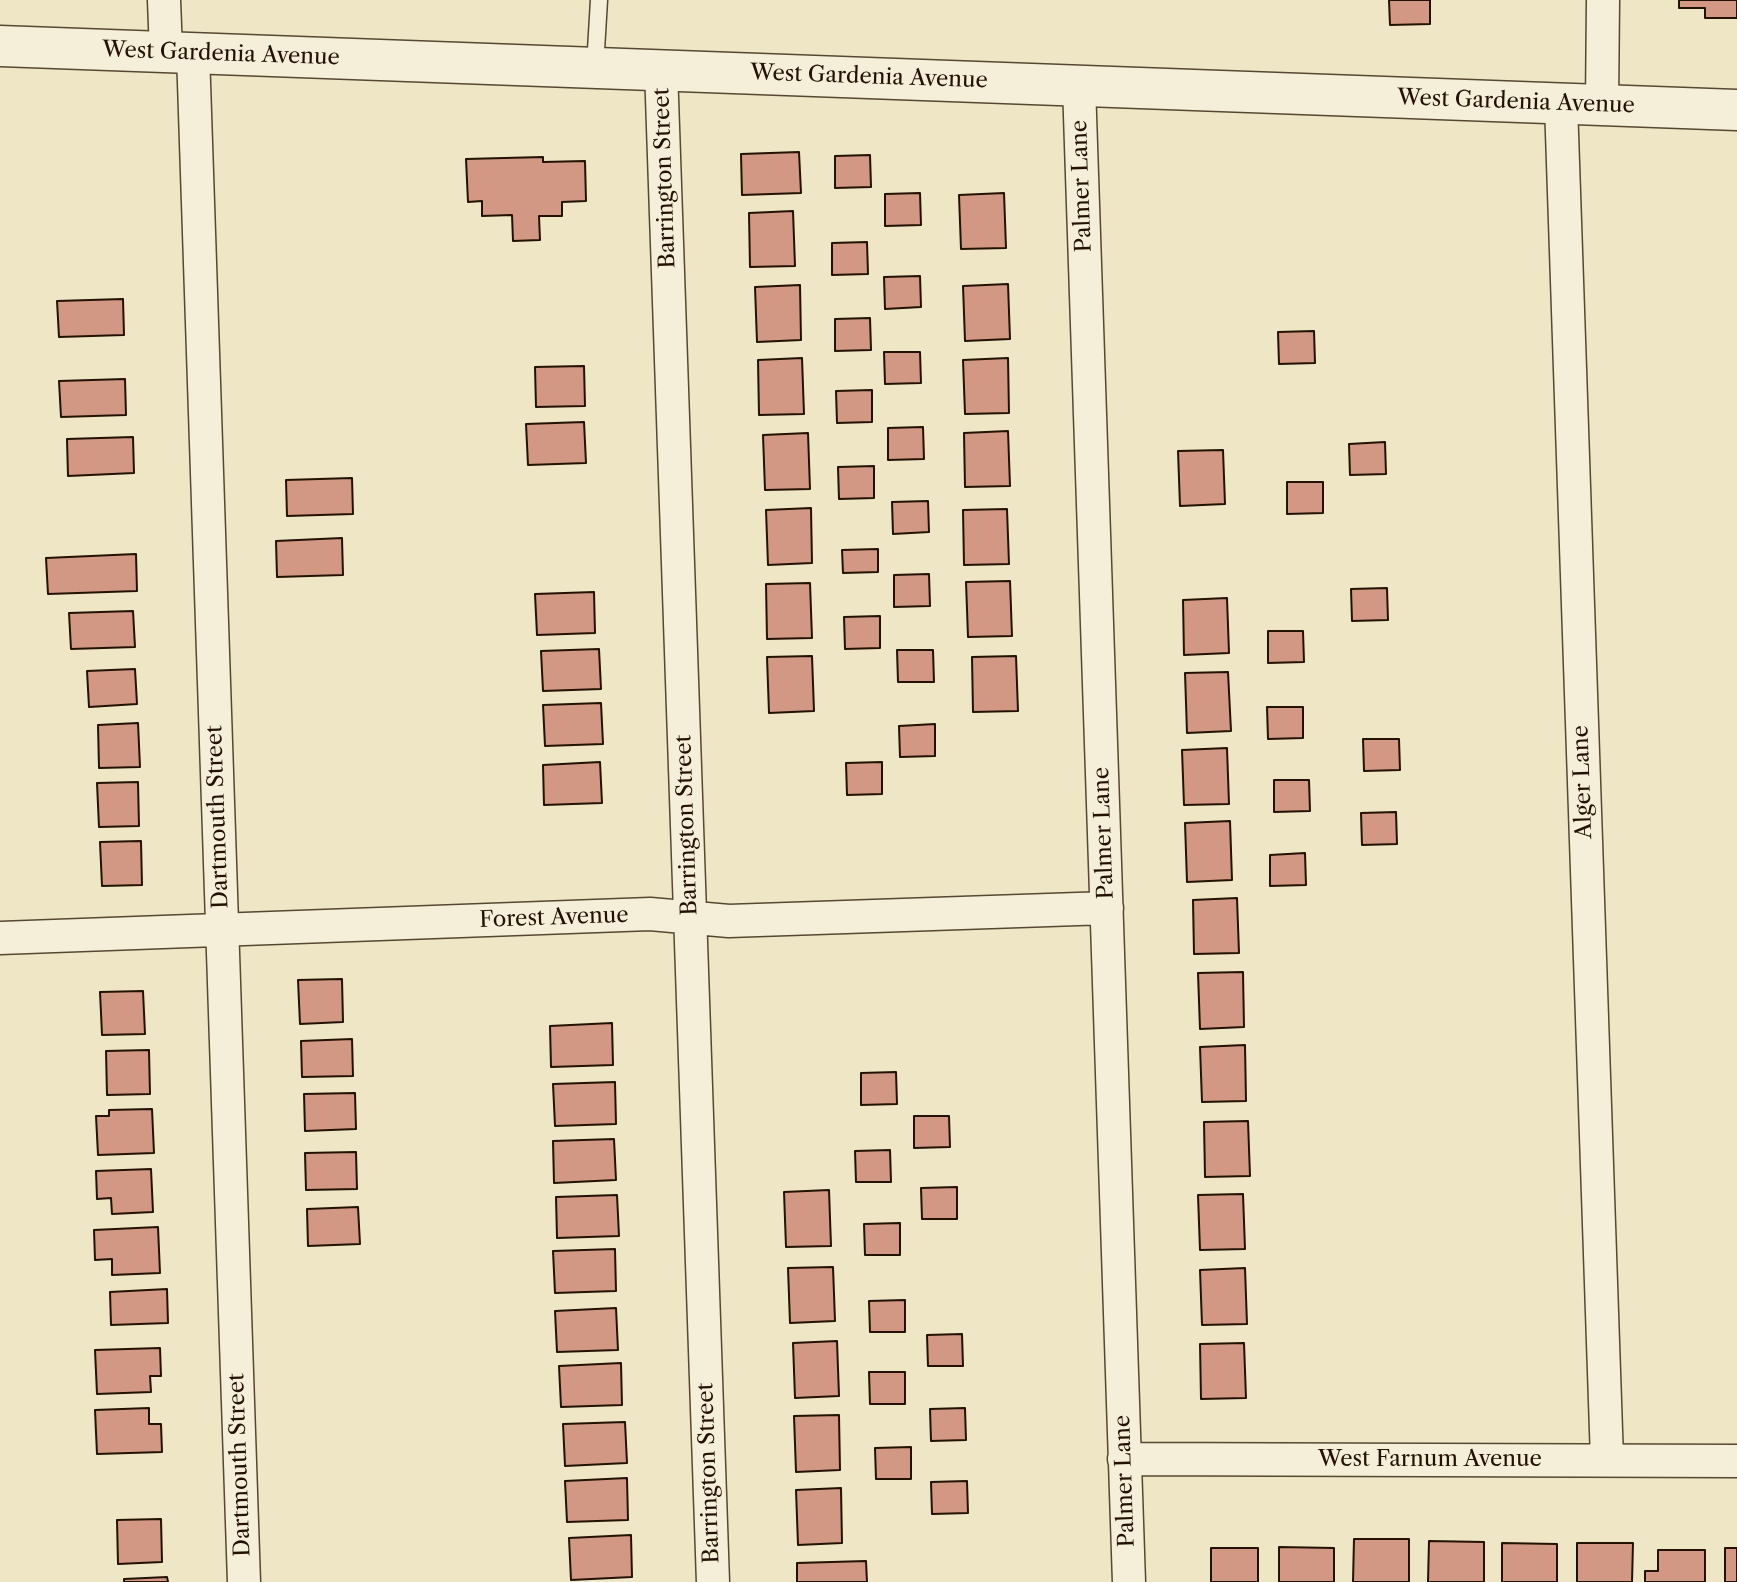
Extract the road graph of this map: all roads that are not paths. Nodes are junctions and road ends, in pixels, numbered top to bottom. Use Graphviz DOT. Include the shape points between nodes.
graph roads {
  1 [pos="164,0"];
  2 [pos="599,0"];
  3 [pos="1603,0"];
  4 [pos="0,46"];
  5 [pos="179,52"];
  6 [pos="595,67"];
  7 [pos="661,69"];
  8 [pos="1079,85"];
  9 [pos="1561,104"];
  10 [pos="1602,105"];
  11 [pos="1737,110"];
  12 [pos="1107,908"];
  13 [pos="689,920"];
  14 [pos="222,930"];
  15 [pos="0,938"];
  16 [pos="1124,1459"];
  17 [pos="1607,1460"];
  18 [pos="1737,1461"];
  19 [pos="244,1582"];
  20 [pos="713,1582"];
  21 [pos="1129,1582"];
  1 -- 5 [label="street, Dartmouth Street"];
  2 -- 6 [label="lane"];
  3 -- 10 [label="street"];
  4 -- 5 [label="street, West Gardenia Avenue"];
  5 -- 6 [label="street, West Gardenia Avenue"];
  5 -- 14 [label="street, Dartmouth Street"];
  6 -- 7 [label="street, West Gardenia Avenue"];
  7 -- 8 [label="street, West Gardenia Avenue"];
  7 -- 13 [label="street, Barrington Street"];
  8 -- 9 [label="street, West Gardenia Avenue"];
  8 -- 12 [label="street, Palmer Lane"];
  9 -- 10 [label="street, West Gardenia Avenue"];
  9 -- 17 [label="street, Alger Lane"];
  10 -- 11 [label="street, West Gardenia Avenue"];
  12 -- 13 [label="street, Forest Avenue"];
  12 -- 16 [label="street, Palmer Lane"];
  13 -- 14 [label="street, Forest Avenue" via="650,914"];
  13 -- 20 [label="street, Barrington Street"];
  14 -- 15 [label="street, Forest Avenue"];
  14 -- 19 [label="street, Dartmouth Street"];
  16 -- 17 [label="street, West Farnum Avenue"];
  16 -- 21 [label="street, Palmer Lane"];
  17 -- 18 [label="street, West Farnum Avenue"];
}
